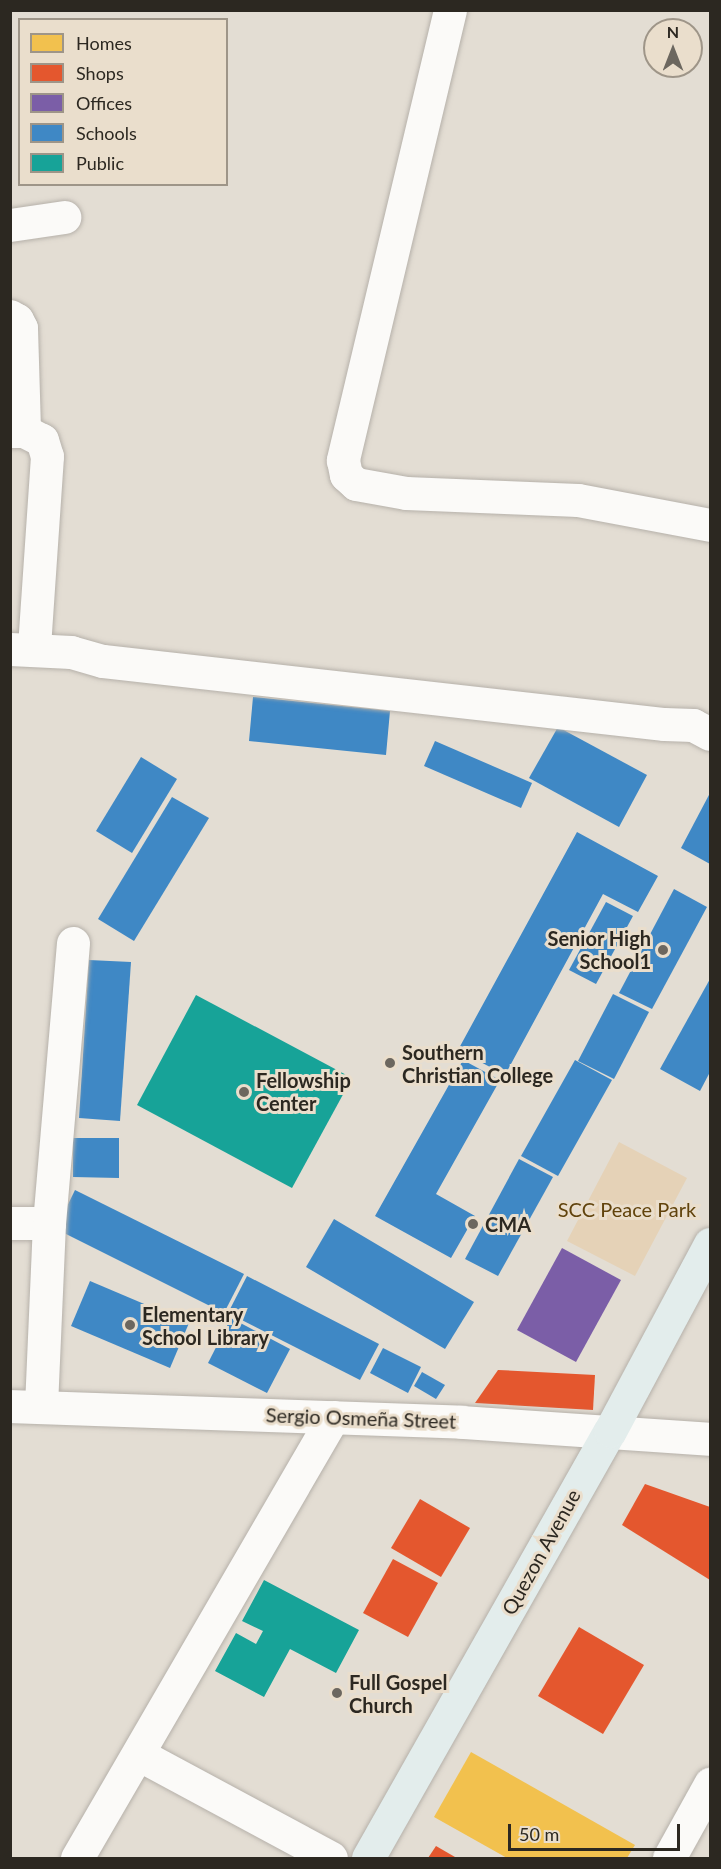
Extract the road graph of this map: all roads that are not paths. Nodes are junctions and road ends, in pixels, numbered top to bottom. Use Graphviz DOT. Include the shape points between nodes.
graph roads {
  1 [pos="450,10"];
  2 [pos="64,217"];
  3 [pos="10,225"];
  4 [pos="10,316"];
  5 [pos="17,431"];
  6 [pos="711,525"];
  7 [pos="22,649"];
  8 [pos="711,734"];
  9 [pos="73,943"];
  10 [pos="10,1223"];
  11 [pos="49,1223"];
  12 [pos="711,1244"];
  13 [pos="26,1406"];
  14 [pos="333,1417"];
  15 [pos="610,1431"];
  16 [pos="711,1439"];
  17 [pos="138,1754"];
  18 [pos="711,1785"];
  19 [pos="77,1858"];
  20 [pos="331,1858"];
  21 [pos="368,1858"];
  22 [pos="669,1858"];
  1 -- 6 [label="street" via="343,460 346,475 356,484 406,493 578,500"];
  2 -- 3 [label="street"];
  4 -- 5 [label="street" via="21,328"];
  5 -- 7 [label="street" via="42,440 47,456"];
  7 -- 8 [label="street" via="71,652 103,662 693,725"];
  9 -- 11 [label="street"];
  10 -- 11 [label="street"];
  11 -- 13 [label="street"];
  12 -- 15 [label="main road, Quezon Avenue"];
  13 -- 14 [label="street, Sergio Osmeña Street"];
  14 -- 15 [label="street, Sergio Osmeña Street"];
  14 -- 17 [label="street"];
  15 -- 16 [label="street, Sergio Osmeña Street"];
  15 -- 21 [label="main road, Quezon Avenue"];
  17 -- 19 [label="street"];
  17 -- 20 [label="street"];
  18 -- 22 [label="street"];
}
